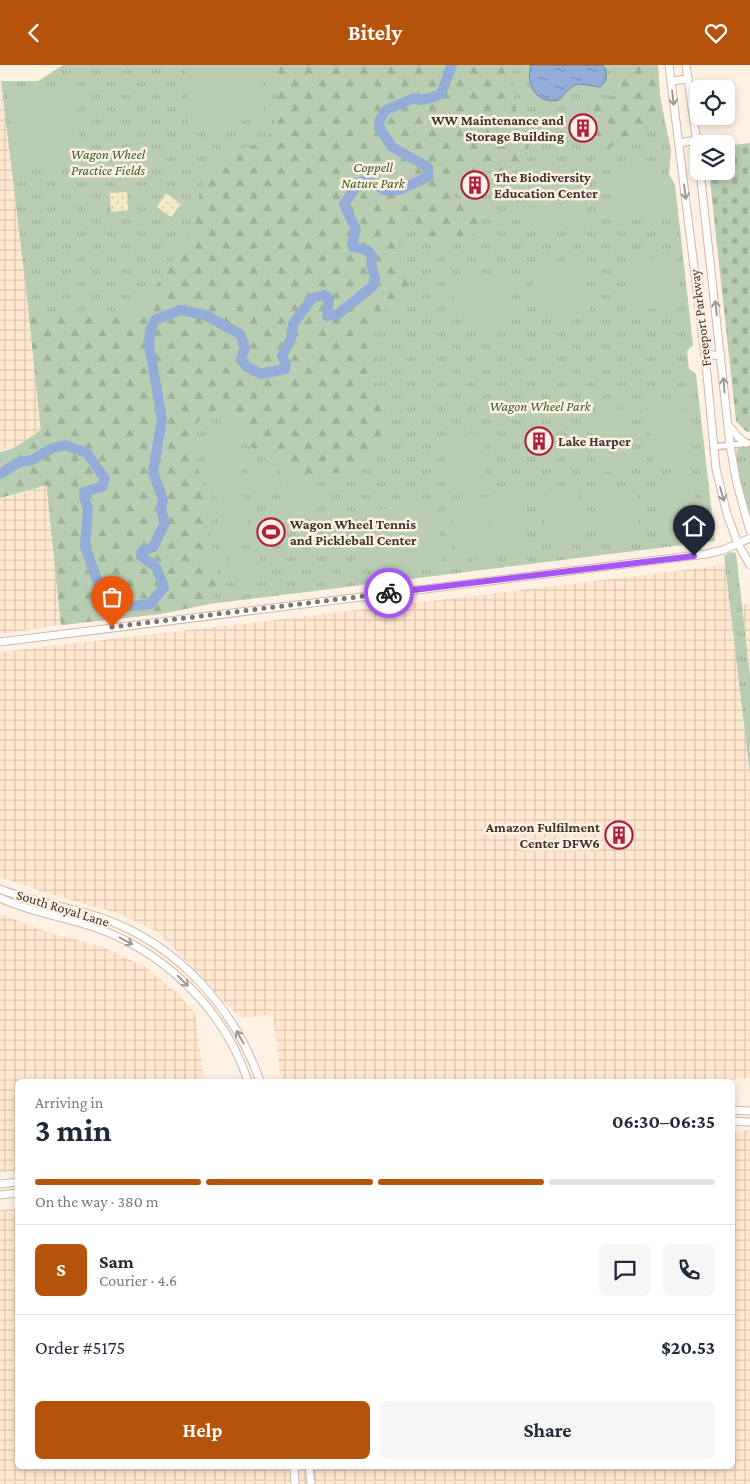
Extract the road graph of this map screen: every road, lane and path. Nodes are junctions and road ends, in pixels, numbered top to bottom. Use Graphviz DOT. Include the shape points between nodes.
graph roads {
  1 [pos="669,65"];
  2 [pos="686,65"];
  3 [pos="688,79"];
  4 [pos="671,81"];
  5 [pos="696,135"];
  6 [pos="690,141"];
  7 [pos="679,143"];
  8 [pos="701,180"];
  9 [pos="705,354"];
  10 [pos="721,356"];
  11 [pos="706,364"];
  12 [pos="728,425"];
  13 [pos="748,443"];
  14 [pos="730,445"];
  15 [pos="713,447"];
  16 [pos="750,531"];
  17 [pos="750,538"];
  18 [pos="738,544"];
  19 [pos="750,565"];
  20 [pos="0,642"];
  21 [pos="0,889"];
  22 [pos="0,898"];
  23 [pos="85,913"];
  24 [pos="83,923"];
  25 [pos="207,989"];
  26 [pos="198,998"];
  27 [pos="247,1079"];
  28 [pos="259,1079"];
  29 [pos="735,1110"];
  30 [pos="750,1111"];
  31 [pos="735,1121"];
  32 [pos="750,1122"];
  33 [pos="15,1182"];
  34 [pos="0,1184"];
  35 [pos="15,1193"];
  36 [pos="0,1195"];
  37 [pos="294,1469"];
  38 [pos="309,1469"];
  39 [pos="296,1484"];
  40 [pos="311,1484"];
  1 -- 4 [label="main road, Freeport Parkway"];
  2 -- 3 [label="main road"];
  3 -- 4 [label="main road"];
  3 -- 5 [label="main road"];
  4 -- 7 [label="main road, Freeport Parkway, one-way"];
  6 -- 7 [label="main road"];
  7 -- 9 [label="main road, Freeport Parkway, one-way"];
  10 -- 8 [label="main road, Freeport Parkway, one-way"];
  9 -- 10 [label="main road"];
  9 -- 11 [label="main road, Freeport Parkway"];
  10 -- 11 [label="main road"];
  12 -- 10 [label="main road, Freeport Parkway, one-way"];
  11 -- 15 [label="main road, Freeport Parkway"];
  12 -- 13 [label="main road" via="732,432"];
  12 -- 14 [label="main road, Freeport Parkway"];
  13 -- 14 [label="street"];
  14 -- 15 [label="street"];
  14 -- 16 [label="main road, Freeport Parkway" via="736,484"];
  15 -- 18 [label="main road, Freeport Parkway, one-way" via="720,490"];
  17 -- 18 [label="main road"];
  18 -- 19 [label="main road, Freeport Parkway"];
  18 -- 20 [label="main road" via="706,554"];
  21 -- 23 [label="main road, South Royal Lane" via="39,903"];
  22 -- 24 [label="main road, South Royal Lane" via="19,907"];
  23 -- 24 [label="main road"];
  23 -- 25 [label="main road, South Royal Lane" via="123,927 166,952"];
  24 -- 26 [label="main road, South Royal Lane, one-way" via="121,937 150,954 174,972"];
  25 -- 26 [label="main road"];
  28 -- 25 [label="main road, South Royal Lane, one-way" via="244,1043"];
  26 -- 27 [label="main road, South Royal Lane" via="222,1028"];
  29 -- 30 [label="main road"];
  31 -- 32 [label="main road"];
  33 -- 34 [label="main road"];
  35 -- 36 [label="main road"];
  37 -- 39 [label="main road"];
  38 -- 40 [label="main road"];
}
